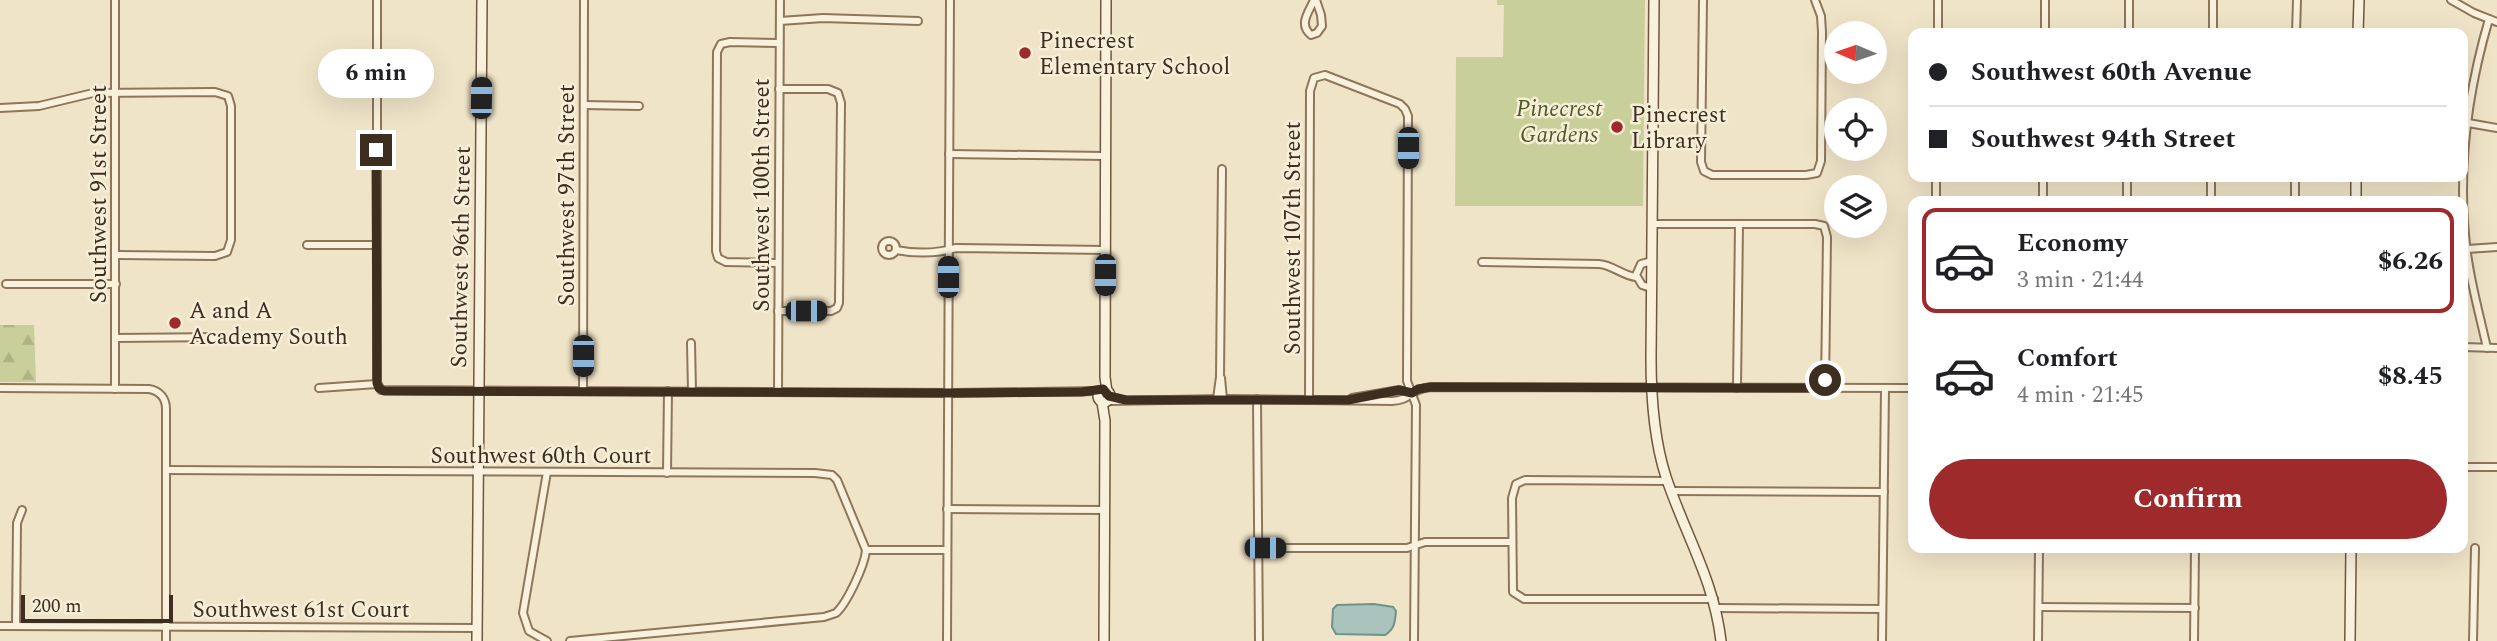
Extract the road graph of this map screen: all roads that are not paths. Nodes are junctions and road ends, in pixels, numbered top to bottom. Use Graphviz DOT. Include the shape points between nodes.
graph roads {
  1 [pos="115,0"];
  2 [pos="377,0"];
  3 [pos="482,0"];
  4 [pos="584,0"];
  5 [pos="780,0"];
  6 [pos="950,0"];
  7 [pos="1106,0"];
  8 [pos="1315,0"];
  9 [pos="1654,0"];
  10 [pos="1703,0"];
  11 [pos="1815,0"];
  12 [pos="1938,0"];
  13 [pos="2045,0"];
  14 [pos="2129,0"];
  15 [pos="2213,0"];
  16 [pos="2297,0"];
  17 [pos="2359,0"];
  18 [pos="2451,0"];
  19 [pos="779,19"];
  20 [pos="2493,20"];
  21 [pos="918,21"];
  22 [pos="1938,28"];
  23 [pos="2045,28"];
  24 [pos="2129,28"];
  25 [pos="2213,28"];
  26 [pos="2297,28"];
  27 [pos="2358,28"];
  28 [pos="779,43"];
  29 [pos="779,89"];
  30 [pos="115,92"];
  31 [pos="584,105"];
  32 [pos="639,106"];
  33 [pos="0,108"];
  34 [pos="2468,123"];
  35 [pos="2497,128"];
  36 [pos="949,154"];
  37 [pos="1105,156"];
  38 [pos="1222,169"];
  39 [pos="1740,223"];
  40 [pos="1652,224"];
  41 [pos="307,245"];
  42 [pos="377,245"];
  43 [pos="2497,247"];
  44 [pos="2468,249"];
  45 [pos="896,250"];
  46 [pos="948,250"];
  47 [pos="1105,250"];
  48 [pos="116,255"];
  49 [pos="2468,255"];
  50 [pos="1652,261"];
  51 [pos="1482,262"];
  52 [pos="778,263"];
  53 [pos="1636,274"];
  54 [pos="6,284"];
  55 [pos="116,284"];
  56 [pos="1651,288"];
  57 [pos="778,311"];
  58 [pos="224,337"];
  59 [pos="116,338"];
  60 [pos="691,343"];
  61 [pos="2468,347"];
  62 [pos="2487,348"];
  63 [pos="2497,348"];
  64 [pos="378,386"];
  65 [pos="0,388"];
  66 [pos="319,388"];
  67 [pos="1652,388"];
  68 [pos="1737,388"];
  69 [pos="1825,388"];
  70 [pos="1885,388"];
  71 [pos="1908,388"];
  72 [pos="115,389"];
  73 [pos="478,390"];
  74 [pos="583,391"];
  75 [pos="668,391"];
  76 [pos="692,391"];
  77 [pos="778,391"];
  78 [pos="948,393"];
  79 [pos="1412,393"];
  80 [pos="1104,396"];
  81 [pos="1220,399"];
  82 [pos="1257,399"];
  83 [pos="1309,399"];
  84 [pos="2468,467"];
  85 [pos="2497,467"];
  86 [pos="166,470"];
  87 [pos="478,472"];
  88 [pos="547,472"];
  89 [pos="667,473"];
  90 [pos="1668,481"];
  91 [pos="1672,491"];
  92 [pos="1884,492"];
  93 [pos="947,509"];
  94 [pos="22,510"];
  95 [pos="1105,510"];
  96 [pos="1512,542"];
  97 [pos="1415,546"];
  98 [pos="1258,548"];
  99 [pos="2475,548"];
  100 [pos="866,550"];
  101 [pos="947,550"];
  102 [pos="2039,553"];
  103 [pos="2196,553"];
  104 [pos="2351,553"];
  105 [pos="1715,604"];
  106 [pos="2039,607"];
  107 [pos="2195,608"];
  108 [pos="1882,609"];
  109 [pos="0,626"];
  110 [pos="16,626"];
  111 [pos="166,626"];
  112 [pos="477,628"];
  113 [pos="639,638"];
  114 [pos="166,641"];
  115 [pos="477,641"];
  116 [pos="547,641"];
  117 [pos="570,641"];
  118 [pos="947,641"];
  119 [pos="1104,641"];
  120 [pos="1259,641"];
  121 [pos="1414,641"];
  122 [pos="1721,641"];
  123 [pos="1882,641"];
  124 [pos="2038,641"];
  125 [pos="2194,641"];
  126 [pos="2350,641"];
  127 [pos="2473,641"];
  1 -- 30 [label="street, Southwest 91st Street"];
  2 -- 42 [label="street"];
  3 -- 73 [label="street, Southwest 96th Street"];
  4 -- 31 [label="street, Southwest 97th Street"];
  5 -- 19 [label="street, Southwest 100th Street"];
  6 -- 36 [label="street"];
  7 -- 37 [label="street"];
  8 -- 8 [label="street" via="1305,21 1311,35 1322,26"];
  9 -- 40 [label="street"];
  10 -- 11 [label="street" via="1701,162 1706,173 1806,175 1818,171 1821,161 1822,32"];
  12 -- 22 [label="street"];
  13 -- 23 [label="street"];
  14 -- 24 [label="street"];
  15 -- 25 [label="street"];
  16 -- 26 [label="street"];
  17 -- 27 [label="street"];
  18 -- 20 [label="street"];
  19 -- 21 [label="street"];
  19 -- 28 [label="street, Southwest 100th Street"];
  20 -- 34 [label="street" via="2478,64"];
  28 -- 29 [label="street, Southwest 100th Street"];
  28 -- 52 [label="street" via="730,42 721,44 717,54 716,251 719,260 728,262"];
  29 -- 52 [label="street, Southwest 100th Street"];
  29 -- 57 [label="street" via="838,93 841,117 837,308"];
  30 -- 33 [label="street" via="88,93 33,107"];
  30 -- 48 [label="street, Southwest 91st Street"];
  30 -- 48 [label="street" via="215,92 228,96 231,112 227,252 215,256"];
  31 -- 32 [label="street"];
  31 -- 74 [label="street, Southwest 97th Street"];
  34 -- 35 [label="street"];
  36 -- 37 [label="street"];
  36 -- 46 [label="street"];
  37 -- 47 [label="street"];
  38 -- 81 [label="street"];
  39 -- 40 [label="street"];
  39 -- 68 [label="street"];
  39 -- 69 [label="street" via="1824,226"];
  40 -- 50 [label="street"];
  41 -- 42 [label="street"];
  42 -- 64 [label="street"];
  43 -- 44 [label="street"];
  45 -- 46 [label="street"];
  46 -- 47 [label="street"];
  46 -- 78 [label="street"];
  47 -- 80 [label="street"];
  48 -- 55 [label="street, Southwest 91st Street"];
  49 -- 62 [label="street"];
  50 -- 53 [label="street" via="1644,262"];
  50 -- 56 [label="street"];
  51 -- 53 [label="street" via="1599,264"];
  52 -- 57 [label="street, Southwest 100th Street"];
  53 -- 56 [label="street" via="1642,285"];
  54 -- 55 [label="street"];
  55 -- 59 [label="street, Southwest 91st Street"];
  56 -- 67 [label="street"];
  57 -- 77 [label="street, Southwest 100th Street"];
  58 -- 59 [label="street"];
  59 -- 72 [label="street, Southwest 91st Street"];
  60 -- 76 [label="street"];
  61 -- 62 [label="street"];
  62 -- 63 [label="street"];
  64 -- 66 [label="street"];
  64 -- 73 [label="street" via="384,391"];
  65 -- 72 [label="street"];
  67 -- 68 [label="street"];
  67 -- 79 [label="street" via="1431,387"];
  67 -- 90 [label="street"];
  68 -- 69 [label="street"];
  69 -- 70 [label="street"];
  70 -- 71 [label="street"];
  70 -- 92 [label="street"];
  72 -- 86 [label="street" via="152,390 165,400"];
  73 -- 74 [label="street"];
  73 -- 87 [label="street, Southwest 96th Street"];
  74 -- 75 [label="street"];
  75 -- 76 [label="street"];
  75 -- 89 [label="street"];
  76 -- 77 [label="street"];
  77 -- 78 [label="street"];
  78 -- 80 [label="street" via="1082,392"];
  78 -- 93 [label="street"];
  79 -- 83 [label="street" via="1399,401"];
  79 -- 83 [label="street, Southwest 107th Street" via="1407,381 1407,112 1400,104 1319,75 1310,91"];
  79 -- 97 [label="street" via="1416,405"];
  80 -- 81 [label="street"];
  80 -- 95 [label="street"];
  81 -- 82 [label="street"];
  82 -- 83 [label="street"];
  82 -- 98 [label="street"];
  84 -- 85 [label="street"];
  86 -- 87 [label="street, Southwest 60th Court"];
  86 -- 111 [label="street"];
  87 -- 88 [label="street, Southwest 60th Court"];
  87 -- 112 [label="street, Southwest 96th Street"];
  88 -- 89 [label="street, Southwest 60th Court"];
  88 -- 116 [label="street" via="523,613 529,631"];
  89 -- 100 [label="street, Southwest 60th Court" via="832,475"];
  90 -- 91 [label="street"];
  90 -- 96 [label="street" via="1525,480 1516,484 1512,493"];
  91 -- 92 [label="street"];
  91 -- 105 [label="street"];
  92 -- 108 [label="street"];
  93 -- 95 [label="street"];
  93 -- 101 [label="street"];
  94 -- 110 [label="street" via="17,523"];
  95 -- 119 [label="street"];
  96 -- 97 [label="street" via="1425,542"];
  96 -- 105 [label="street" via="1512,586 1516,596 1524,599"];
  97 -- 98 [label="street"];
  97 -- 121 [label="street"];
  98 -- 120 [label="street"];
  99 -- 127 [label="street"];
  100 -- 101 [label="street"];
  100 -- 113 [label="street" via="841,609 833,615"];
  101 -- 118 [label="street"];
  102 -- 106 [label="street"];
  103 -- 107 [label="street"];
  104 -- 126 [label="street"];
  105 -- 108 [label="street"];
  105 -- 122 [label="street"];
  106 -- 107 [label="street"];
  106 -- 124 [label="street"];
  107 -- 125 [label="street"];
  108 -- 123 [label="street"];
  109 -- 110 [label="street, Southwest 61st Court"];
  110 -- 111 [label="street, Southwest 61st Court"];
  111 -- 112 [label="street, Southwest 61st Court"];
  111 -- 114 [label="street"];
  112 -- 115 [label="street, Southwest 96th Street"];
  113 -- 117 [label="street"];
}
